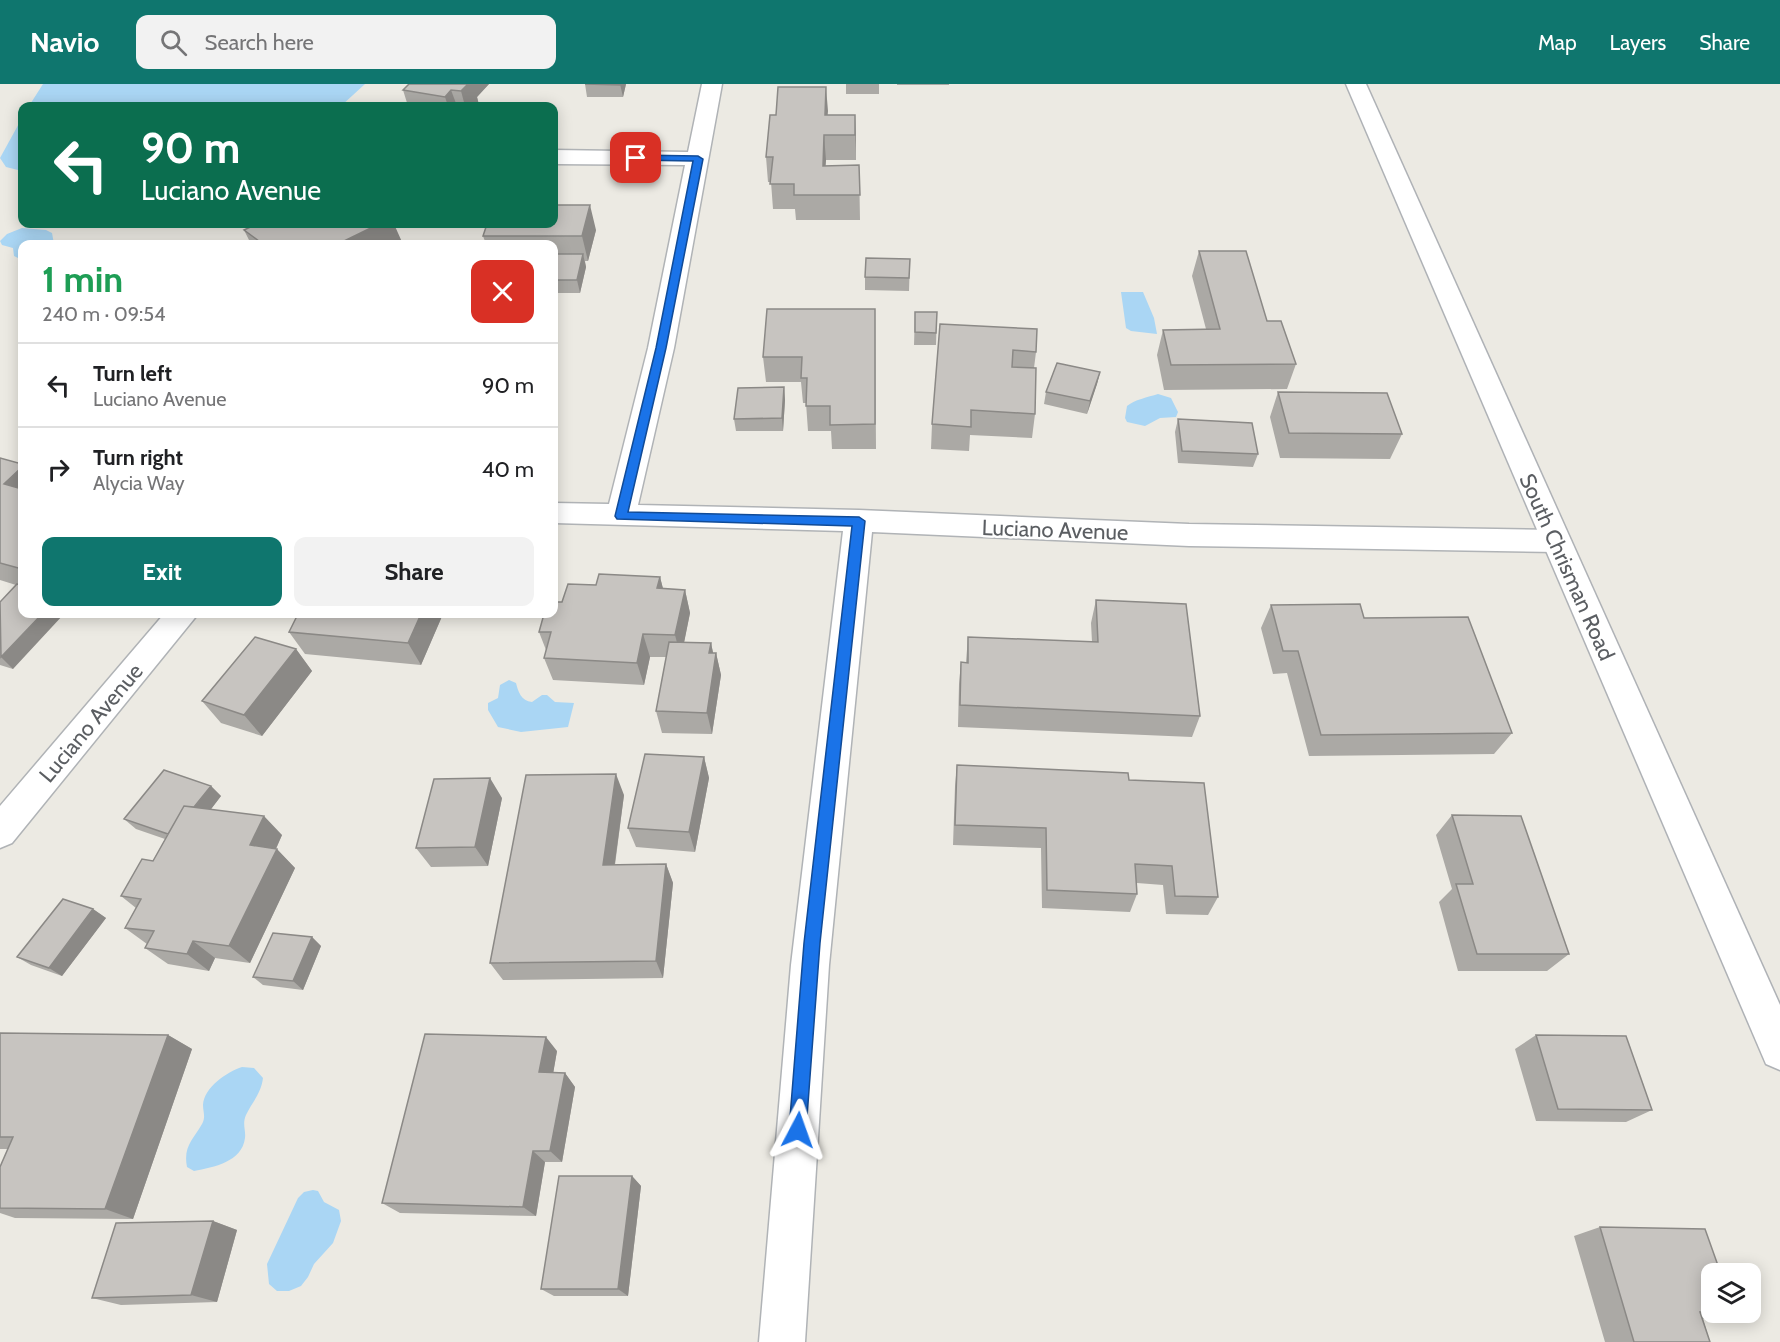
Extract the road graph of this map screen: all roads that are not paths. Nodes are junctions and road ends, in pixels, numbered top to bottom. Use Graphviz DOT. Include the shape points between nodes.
graph roads {
  1 [pos="712,84"];
  2 [pos="1356,84"];
  3 [pos="558,157"];
  4 [pos="698,159"];
  5 [pos="558,513"];
  6 [pos="621,516"];
  7 [pos="859,521"];
  8 [pos="1556,541"];
  9 [pos="179,618"];
  10 [pos="0,832"];
  11 [pos="1780,1050"];
  12 [pos="782,1342"];
  1 -- 4 [label="street"];
  2 -- 8 [label="street, South Chrisman Road"];
  3 -- 4 [label="street"];
  4 -- 6 [label="street" via="661,348"];
  5 -- 6 [label="street, Luciano Avenue"];
  6 -- 7 [label="street, Luciano Avenue"];
  7 -- 8 [label="street, Luciano Avenue" via="1189,535"];
  7 -- 12 [label="street" via="810,965"];
  8 -- 11 [label="street, South Chrisman Road"];
  9 -- 10 [label="street, Luciano Avenue"];
}
